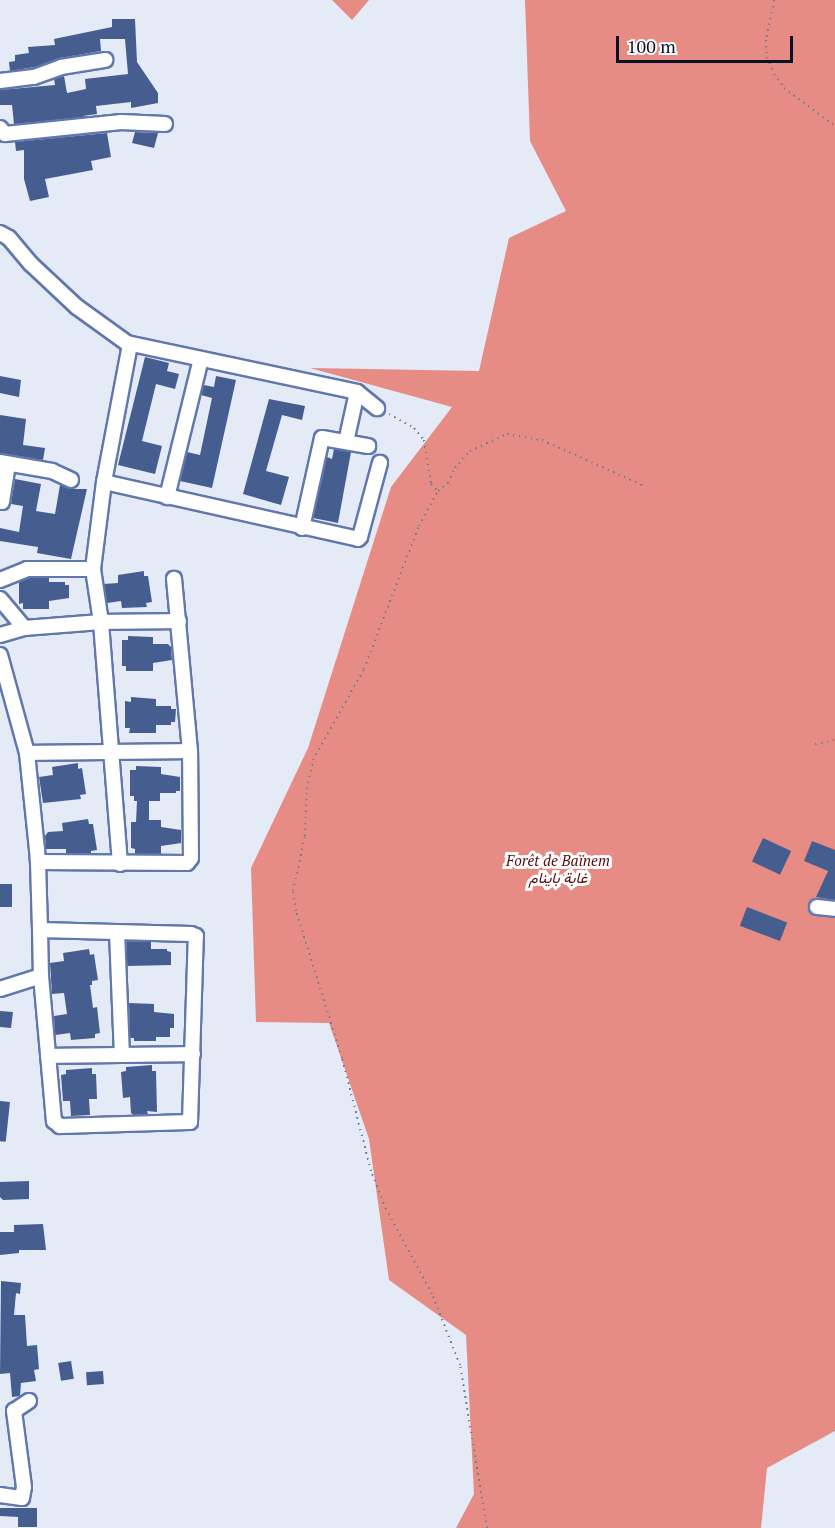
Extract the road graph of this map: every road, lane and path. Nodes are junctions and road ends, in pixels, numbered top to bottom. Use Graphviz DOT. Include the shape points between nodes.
graph roads {
  1 [pos="774,0"];
  2 [pos="105,60"];
  3 [pos="0,81"];
  4 [pos="165,124"];
  5 [pos="835,126"];
  6 [pos="0,128"];
  7 [pos="0,233"];
  8 [pos="130,344"];
  9 [pos="201,359"];
  10 [pos="357,392"];
  11 [pos="377,408"];
  12 [pos="346,442"];
  13 [pos="368,446"];
  14 [pos="4,463"];
  15 [pos="380,463"];
  16 [pos="71,480"];
  17 [pos="104,482"];
  18 [pos="642,485"];
  19 [pos="438,491"];
  20 [pos="167,497"];
  21 [pos="2,502"];
  22 [pos="302,528"];
  23 [pos="93,569"];
  24 [pos="174,579"];
  25 [pos="0,580"];
  26 [pos="0,599"];
  27 [pos="179,621"];
  28 [pos="101,622"];
  29 [pos="24,628"];
  30 [pos="0,635"];
  31 [pos="0,655"];
  32 [pos="835,740"];
  33 [pos="815,744"];
  34 [pos="190,751"];
  35 [pos="27,753"];
  36 [pos="111,753"];
  37 [pos="38,862"];
  38 [pos="120,864"];
  39 [pos="817,907"];
  40 [pos="835,909"];
  41 [pos="40,930"];
  42 [pos="117,932"];
  43 [pos="41,976"];
  44 [pos="0,989"];
  45 [pos="193,1054"];
  46 [pos="122,1055"];
  47 [pos="48,1056"];
  48 [pos="29,1401"];
  49 [pos="0,1495"];
  50 [pos="487,1528"];
  1 -- 5 [label="path" via="766,40 774,74 784,88"];
  2 -- 3 [label="street"];
  4 -- 6 [label="street" via="121,122 5,134"];
  7 -- 8 [label="street" via="77,307"];
  8 -- 9 [label="street"];
  8 -- 17 [label="street"];
  9 -- 10 [label="street"];
  9 -- 20 [label="street"];
  10 -- 11 [label="street"];
  10 -- 12 [label="street"];
  11 -- 19 [label="path" via="420,434 427,448 431,484"];
  12 -- 13 [label="street"];
  12 -- 22 [label="street" via="322,438"];
  14 -- 16 [label="street" via="52,471"];
  14 -- 21 [label="street"];
  15 -- 22 [label="street" via="358,539"];
  17 -- 20 [label="street"];
  17 -- 23 [label="street"];
  18 -- 19 [label="path" via="542,440 507,434 470,451"];
  19 -- 50 [label="path" via="419,526 364,669 314,760 307,789 305,836 293,891 371,1171 386,1209 432,1294 460,1365"];
  20 -- 22 [label="street"];
  23 -- 25 [label="street" via="27,569"];
  23 -- 28 [label="street"];
  24 -- 27 [label="street"];
  26 -- 29 [label="street"];
  27 -- 28 [label="street"];
  27 -- 34 [label="street"];
  28 -- 29 [label="street"];
  28 -- 36 [label="street"];
  29 -- 30 [label="street"];
  31 -- 35 [label="street"];
  32 -- 33 [label="path"];
  34 -- 36 [label="street"];
  34 -- 38 [label="street" via="192,858 187,863"];
  35 -- 36 [label="street"];
  35 -- 37 [label="street"];
  36 -- 38 [label="street"];
  37 -- 38 [label="street"];
  37 -- 41 [label="street"];
  39 -- 40 [label="street"];
  41 -- 42 [label="street"];
  41 -- 43 [label="street"];
  42 -- 45 [label="street" via="196,936"];
  42 -- 46 [label="street"];
  43 -- 44 [label="street"];
  43 -- 47 [label="street"];
  45 -- 46 [label="street"];
  45 -- 47 [label="street" via="190,1122 60,1126 54,1121"];
  46 -- 47 [label="street"];
  48 -- 49 [label="street" via="14,1411 22,1498"];
}
